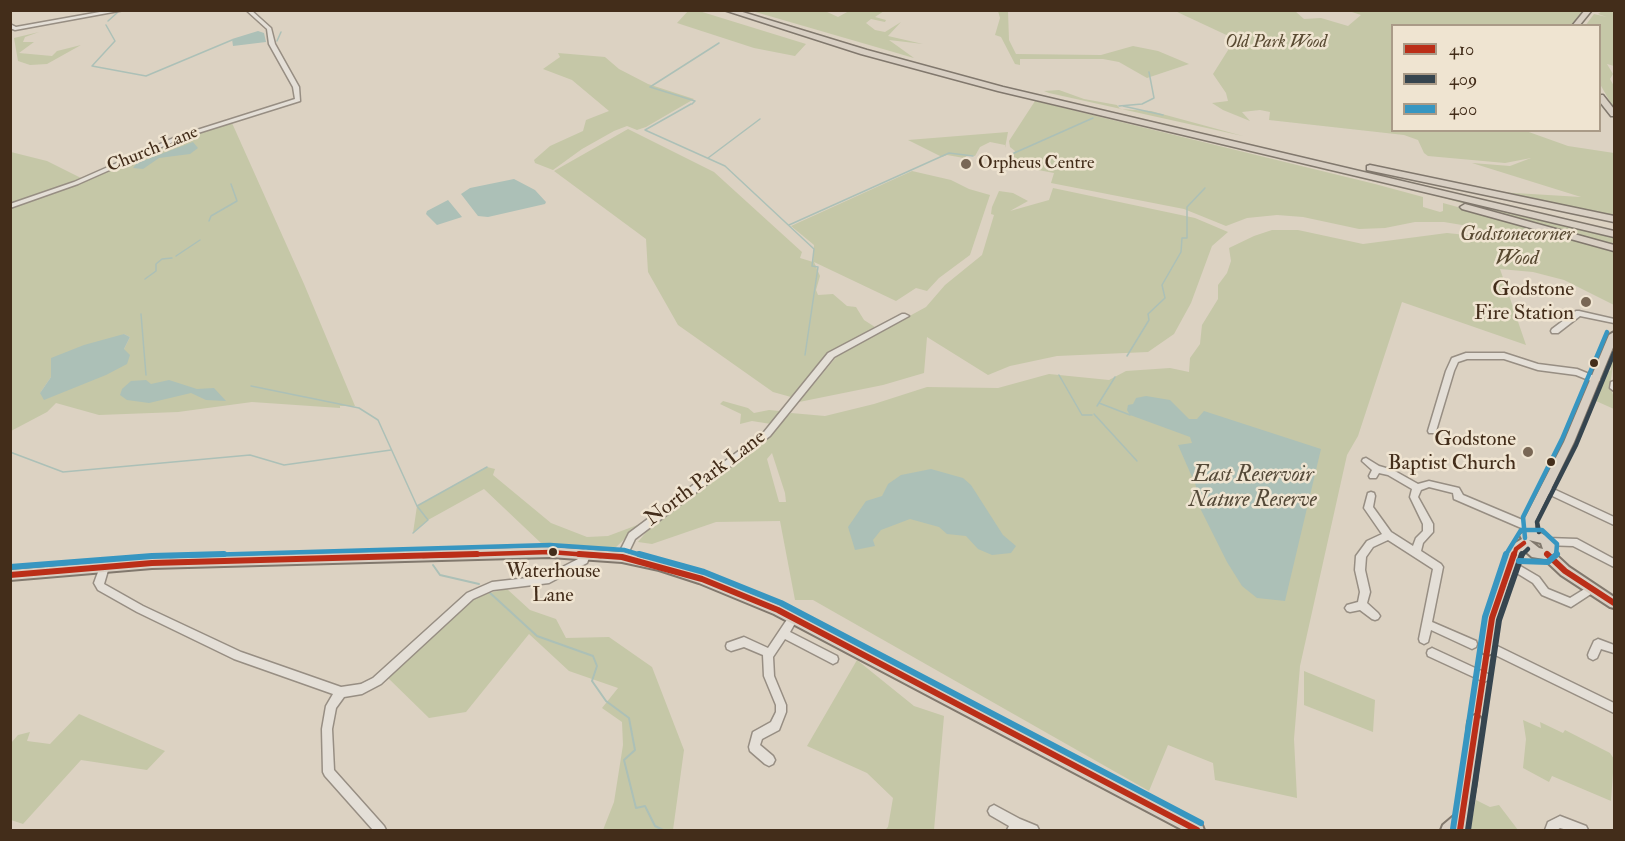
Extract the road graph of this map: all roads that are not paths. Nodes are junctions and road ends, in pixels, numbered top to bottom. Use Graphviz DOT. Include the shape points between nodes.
graph roads {
  1 [pos="122,10"];
  2 [pos="248,10"];
  3 [pos="727,10"];
  4 [pos="741,10"];
  5 [pos="1589,10"];
  6 [pos="1596,10"];
  7 [pos="1577,24"];
  8 [pos="1585,24"];
  9 [pos="10,25"];
  10 [pos="1601,99"];
  11 [pos="298,100"];
  12 [pos="1601,107"];
  13 [pos="1614,114"];
  14 [pos="1614,121"];
  15 [pos="1256,149"];
  16 [pos="1274,149"];
  17 [pos="10,206"];
  18 [pos="1614,219"];
  19 [pos="1614,229"];
  20 [pos="1614,234"];
  21 [pos="1614,248"];
  22 [pos="905,316"];
  23 [pos="1614,321"];
  24 [pos="1555,331"];
  25 [pos="1614,335"];
  26 [pos="1610,355"];
  27 [pos="1596,380"];
  28 [pos="1432,431"];
  29 [pos="1366,460"];
  30 [pos="1417,488"];
  31 [pos="1547,490"];
  32 [pos="1371,496"];
  33 [pos="1614,521"];
  34 [pos="1388,535"];
  35 [pos="1529,539"];
  36 [pos="1547,548"];
  37 [pos="586,553"];
  38 [pos="1416,553"];
  39 [pos="622,557"];
  40 [pos="1512,559"];
  41 [pos="1614,563"];
  42 [pos="104,567"];
  43 [pos="10,575"];
  44 [pos="1591,589"];
  45 [pos="1614,603"];
  46 [pos="1362,605"];
  47 [pos="1350,608"];
  48 [pos="1374,616"];
  49 [pos="793,618"];
  50 [pos="1427,624"];
  51 [pos="782,633"];
  52 [pos="1424,639"];
  53 [pos="1472,644"];
  54 [pos="731,646"];
  55 [pos="1489,648"];
  56 [pos="1614,649"];
  57 [pos="769,653"];
  58 [pos="1432,653"];
  59 [pos="1593,656"];
  60 [pos="833,659"];
  61 [pos="1484,677"];
  62 [pos="341,692"];
  63 [pos="1614,708"];
  64 [pos="1474,722"];
  65 [pos="770,760"];
  66 [pos="994,811"];
  67 [pos="1461,824"];
  68 [pos="1014,827"];
  69 [pos="1193,829"];
  70 [pos="1033,830"];
  71 [pos="380,831"];
  72 [pos="1448,831"];
  73 [pos="1551,831"];
  74 [pos="1582,831"];
  1 -- 9 [label="street" via="15,29"];
  2 -- 11 [label="street" via="269,28 272,44 296,87"];
  3 -- 15 [label="highway" via="959,78"];
  4 -- 16 [label="highway" via="928,66"];
  5 -- 7 [label="highway"];
  6 -- 8 [label="highway"];
  10 -- 13 [label="highway"];
  11 -- 17 [label="street, Church Lane" via="180,137 76,183"];
  12 -- 14 [label="highway"];
  15 -- 20 [label="highway"];
  15 -- 21 [label="highway"];
  16 -- 18 [label="highway"];
  16 -- 19 [label="highway"];
  22 -- 39 [label="street, North Park Lane" via="831,355 766,434 632,536"];
  23 -- 24 [label="street" via="1579,313"];
  25 -- 26 [label="main road"];
  26 -- 27 [label="main road"];
  27 -- 28 [label="street" via="1504,356 1466,356 1455,360"];
  27 -- 31 [label="main road"];
  29 -- 30 [label="street" via="1375,472 1390,472"];
  30 -- 35 [label="street" via="1429,484 1447,489"];
  30 -- 38 [label="street" via="1414,497 1428,532 1419,541"];
  31 -- 33 [label="street"];
  31 -- 35 [label="main road" via="1534,512"];
  32 -- 34 [label="street" via="1368,508"];
  34 -- 38 [label="street"];
  34 -- 46 [label="street" via="1370,544 1361,556 1365,592"];
  35 -- 36 [label="main road"];
  35 -- 40 [label="main road"];
  36 -- 41 [label="street" via="1574,542"];
  36 -- 44 [label="main road"];
  37 -- 39 [label="main road"];
  37 -- 42 [label="main road"];
  37 -- 62 [label="street" via="584,560 546,580 492,586 470,596 377,681 362,689"];
  38 -- 50 [label="street" via="1439,569"];
  39 -- 49 [label="main road" via="702,579"];
  40 -- 44 [label="street" via="1545,592 1571,603"];
  40 -- 55 [label="main road" via="1492,618"];
  42 -- 43 [label="main road"];
  42 -- 62 [label="street" via="101,587 140,609 238,656"];
  44 -- 45 [label="main road"];
  46 -- 47 [label="street"];
  46 -- 48 [label="street"];
  49 -- 51 [label="street"];
  49 -- 69 [label="main road" via="1149,802"];
  50 -- 52 [label="street"];
  50 -- 53 [label="street"];
  51 -- 57 [label="street"];
  51 -- 60 [label="street"];
  54 -- 57 [label="street" via="748,643"];
  55 -- 63 [label="street"];
  56 -- 59 [label="street" via="1598,644"];
  57 -- 65 [label="street" via="769,676 781,712 775,726 757,736 754,747"];
  58 -- 61 [label="street"];
  62 -- 71 [label="street" via="331,706 327,729 328,772"];
  64 -- 67 [label="main road"];
  66 -- 68 [label="street"];
  67 -- 72 [label="main road"];
  68 -- 70 [label="street"];
  73 -- 74 [label="street" via="1560,822"];
}
